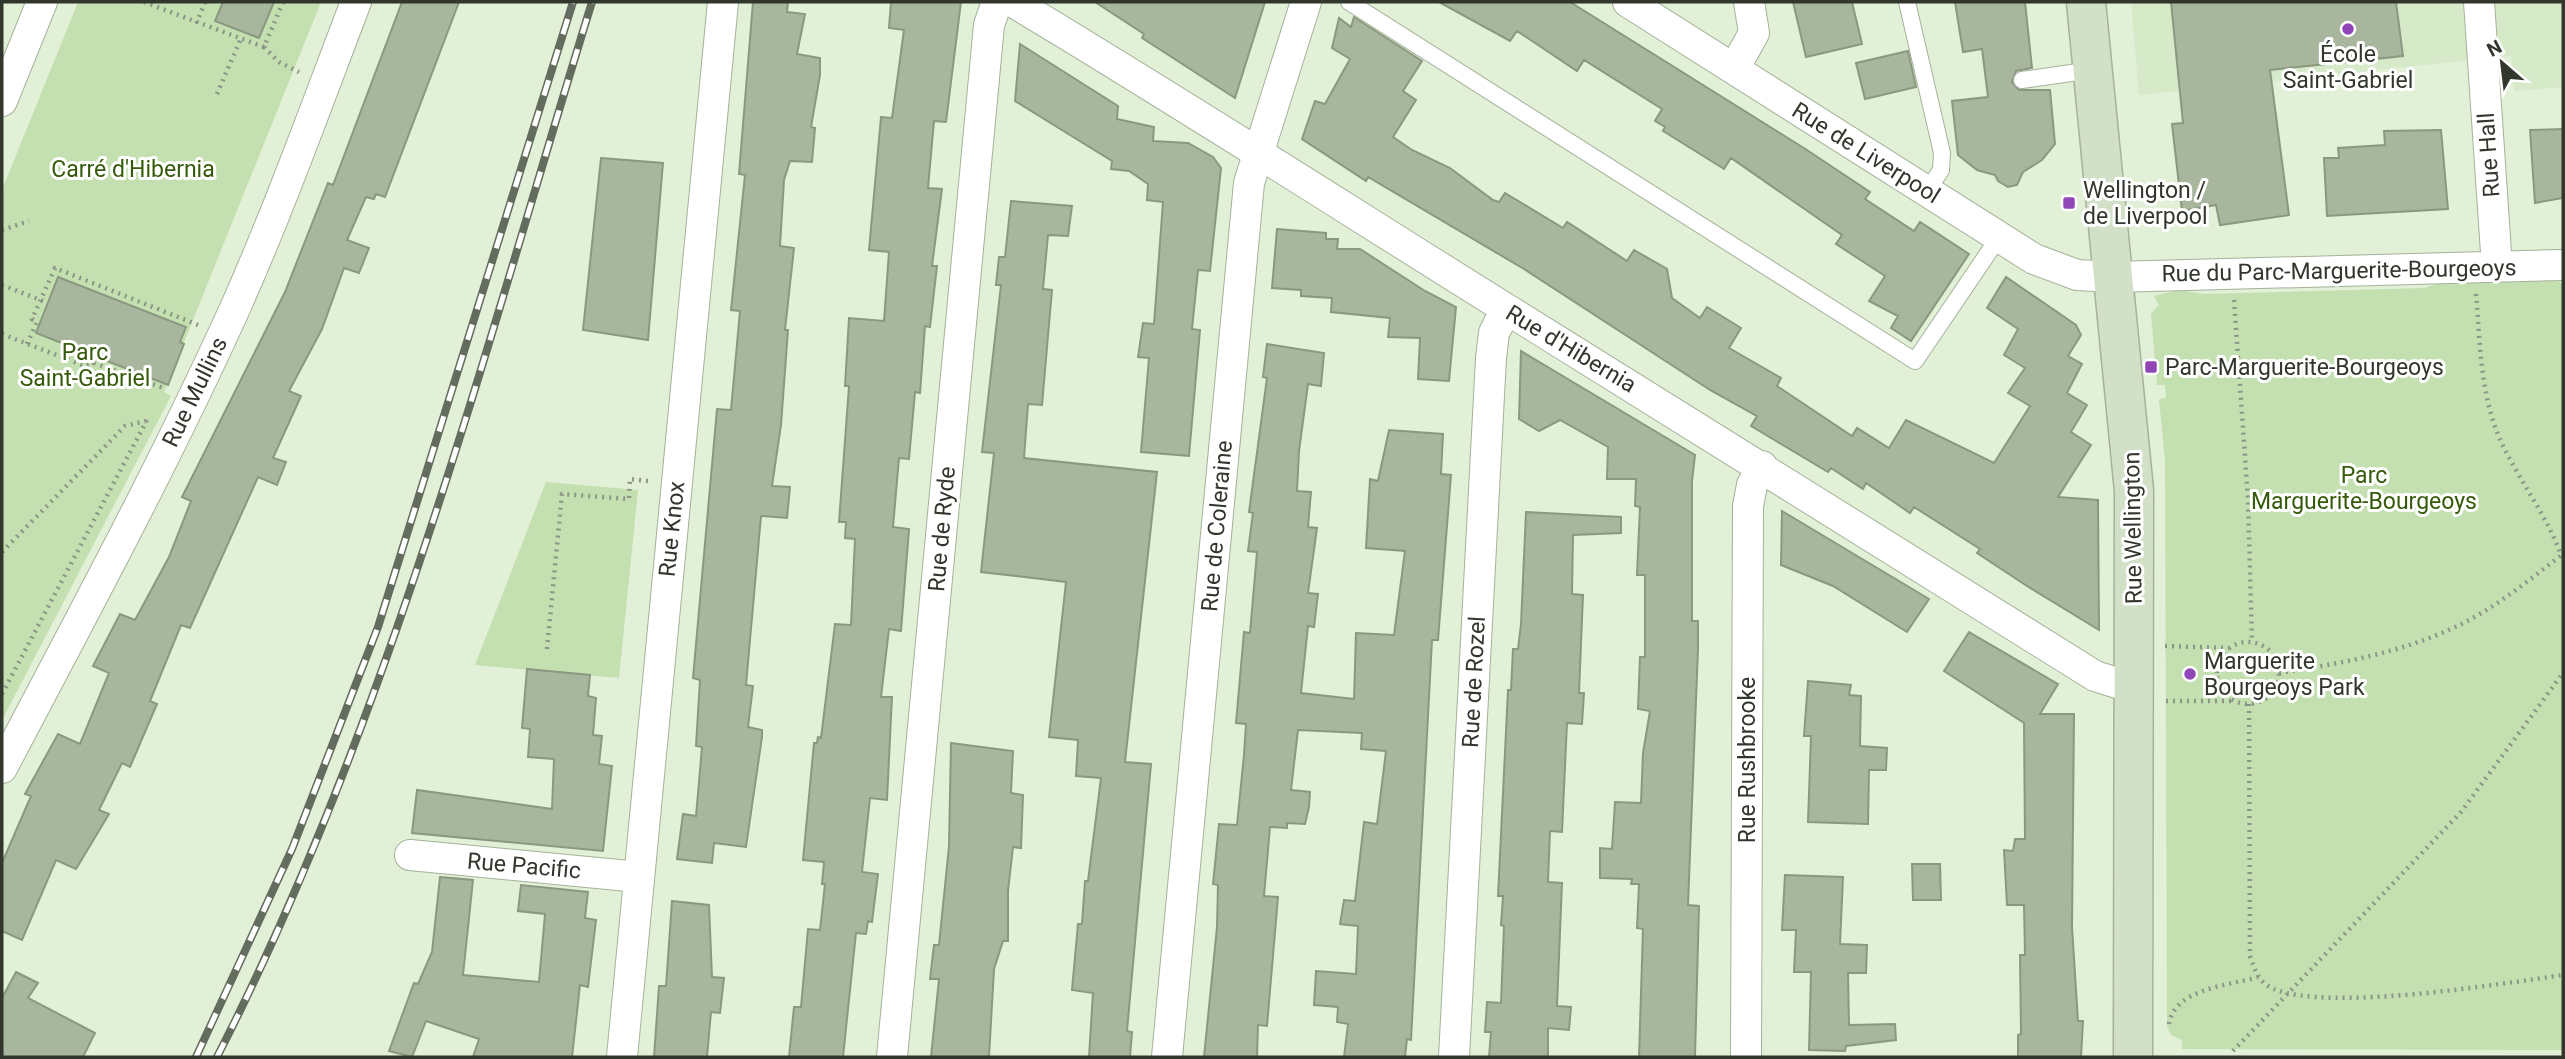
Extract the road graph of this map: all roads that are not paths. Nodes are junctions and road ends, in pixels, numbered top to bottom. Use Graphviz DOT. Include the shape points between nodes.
graph roads {
  1 [pos="42,2"];
  2 [pos="356,2"];
  3 [pos="723,2"];
  4 [pos="998,2"];
  5 [pos="1013,2"];
  6 [pos="1306,2"];
  7 [pos="1349,2"];
  8 [pos="1629,2"];
  9 [pos="1749,2"];
  10 [pos="1907,2"];
  11 [pos="2086,2"];
  12 [pos="2479,2"];
  13 [pos="1734,69"];
  14 [pos="2093,70"];
  15 [pos="2022,80"];
  16 [pos="2,101"];
  17 [pos="1259,152"];
  18 [pos="1927,191"];
  19 [pos="1999,237"];
  20 [pos="2563,265"];
  21 [pos="2486,274"];
  22 [pos="2114,277"];
  23 [pos="1506,309"];
  24 [pos="1762,466"];
  25 [pos="2148,692"];
  26 [pos="2,768"];
  27 [pos="410,855"];
  28 [pos="639,877"];
  29 [pos="622,1057"];
  30 [pos="892,1057"];
  31 [pos="1167,1057"];
  32 [pos="1454,1057"];
  33 [pos="1746,1057"];
  34 [pos="2133,1057"];
  1 -- 16 [label="street"];
  2 -- 26 [label="street, Rue Mullins" via="265,236 192,401"];
  3 -- 28 [label="street, Rue Knox"];
  4 -- 30 [label="street, Rue de Ryde" via="989,25"];
  5 -- 17 [label="street, Rue d'Hibernia"];
  6 -- 17 [label="street, Rue de Coleraine"];
  7 -- 19 [label="lane" via="1915,361"];
  8 -- 13 [label="street, Rue de Liverpool"];
  9 -- 13 [label="street" via="1754,33"];
  10 -- 18 [label="lane" via="1942,153 1941,170"];
  11 -- 14 [label="main road, Rue Wellington"];
  12 -- 21 [label="street, Rue Hall"];
  13 -- 18 [label="street, Rue de Liverpool"];
  14 -- 15 [label="lane"];
  14 -- 22 [label="main road, Rue Wellington"];
  17 -- 23 [label="street, Rue d'Hibernia"];
  17 -- 31 [label="street, Rue de Coleraine" via="1250,183"];
  18 -- 19 [label="street, Rue de Liverpool"];
  19 -- 22 [label="street, Rue de Liverpool" via="2057,270"];
  20 -- 21 [label="street, Rue du Parc-Marguerite-Bourgeoys"];
  21 -- 22 [label="street, Rue du Parc-Marguerite-Bourgeoys"];
  22 -- 25 [label="main road, Rue Wellington"];
  23 -- 24 [label="street, Rue d'Hibernia"];
  23 -- 32 [label="street, Rue de Rozel" via="1494,333 1491,358"];
  24 -- 25 [label="street, Rue d'Hibernia" via="2095,676"];
  24 -- 33 [label="street, Rue Rushbrooke" via="1748,506"];
  25 -- 34 [label="main road, Rue Wellington"];
  27 -- 28 [label="street, Rue Pacific"];
  28 -- 29 [label="street, Rue Knox"];
}
